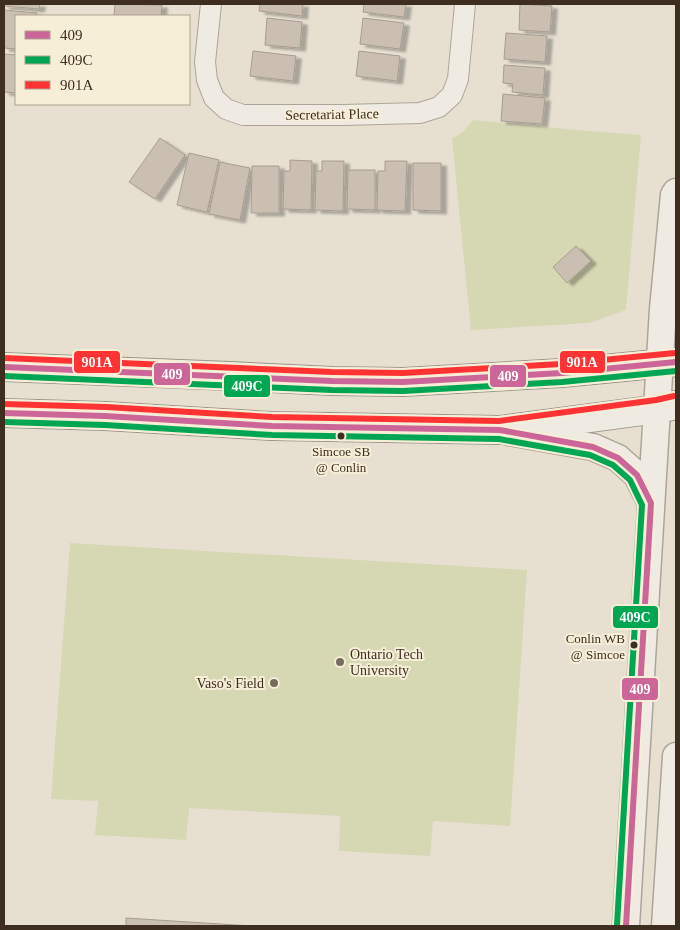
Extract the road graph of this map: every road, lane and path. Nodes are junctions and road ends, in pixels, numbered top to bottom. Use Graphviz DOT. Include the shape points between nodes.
graph roads {
  1 [pos="211,4"];
  2 [pos="465,4"];
  3 [pos="676,192"];
  4 [pos="668,362"];
  5 [pos="4,368"];
  6 [pos="667,407"];
  7 [pos="4,413"];
  8 [pos="500,430"];
  9 [pos="651,503"];
  10 [pos="676,756"];
  11 [pos="626,926"];
  12 [pos="664,926"];
  1 -- 2 [label="street, Secretariat Place" via="207,80 214,98 226,109 243,115 420,113 439,107 452,95 458,79"];
  3 -- 4 [label="street" via="663,309"];
  4 -- 5 [label="main road" via="562,373 403,382"];
  4 -- 6 [label="street"];
  6 -- 8 [label="main road"];
  6 -- 9 [label="street"];
  7 -- 8 [label="main road" via="272,426"];
  8 -- 9 [label="street" via="593,447 618,458 636,475"];
  9 -- 11 [label="street"];
  10 -- 12 [label="street"];
}
